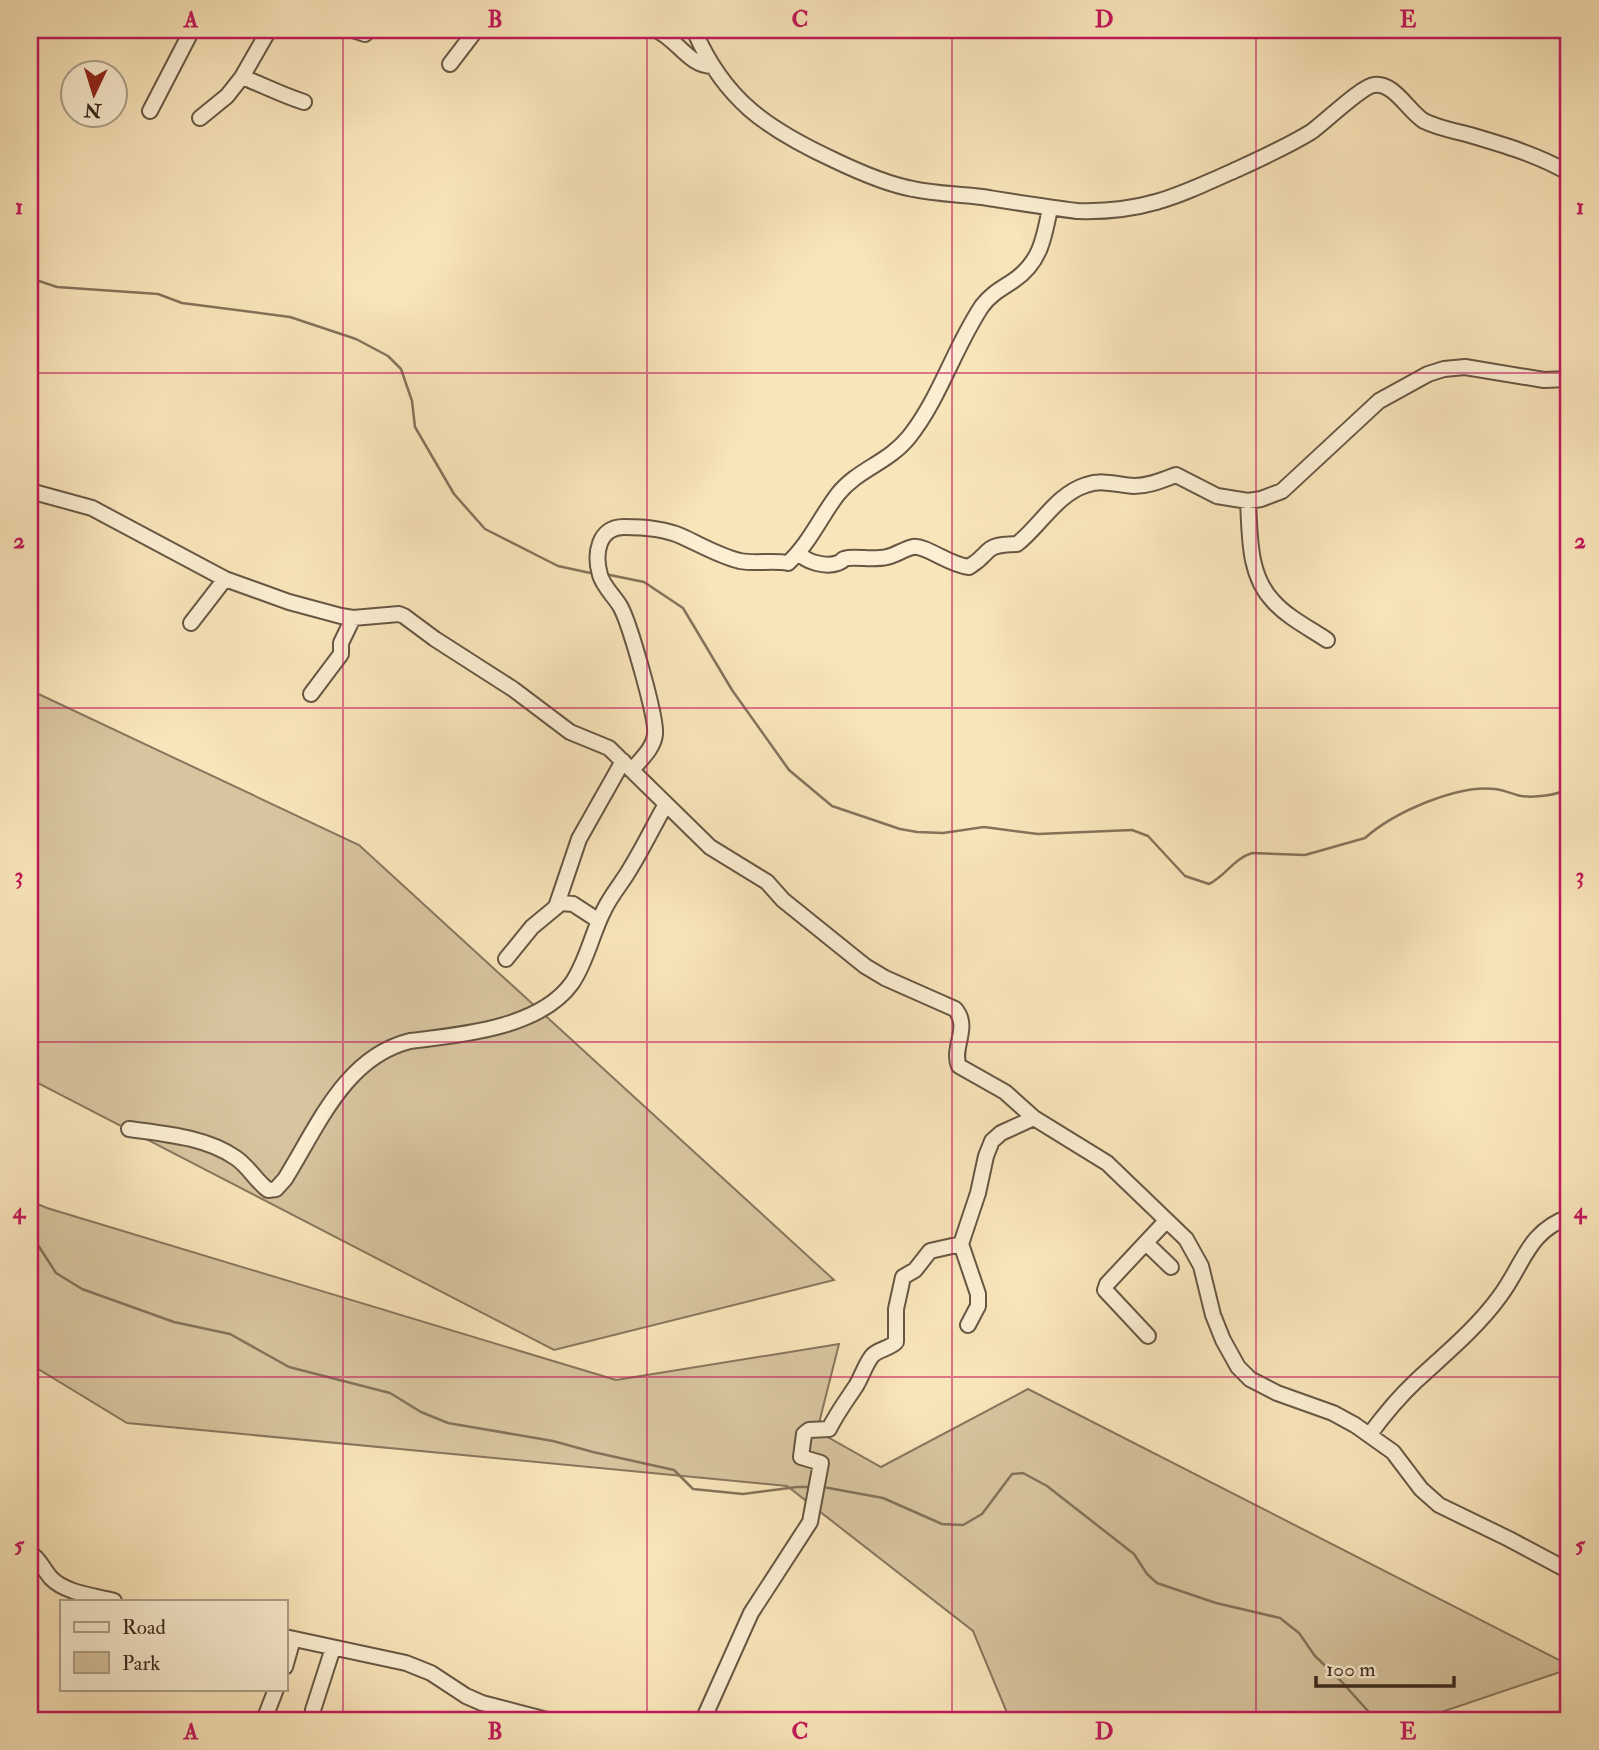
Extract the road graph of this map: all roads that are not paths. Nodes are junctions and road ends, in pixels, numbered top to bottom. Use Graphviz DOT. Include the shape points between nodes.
graph roads {
  1 [pos="192,30"];
  2 [pos="270,30"];
  3 [pos="476,30"];
  4 [pos="656,30"];
  5 [pos="694,30"];
  6 [pos="450,64"];
  7 [pos="712,66"];
  8 [pos="242,76"];
  9 [pos="304,102"];
  10 [pos="150,111"];
  11 [pos="200,118"];
  12 [pos="1569,173"];
  13 [pos="1050,208"];
  14 [pos="1569,379"];
  15 [pos="30,491"];
  16 [pos="1248,501"];
  17 [pos="799,552"];
  18 [pos="225,579"];
  19 [pos="353,618"];
  20 [pos="191,623"];
  21 [pos="1327,640"];
  22 [pos="311,694"];
  23 [pos="628,765"];
  24 [pos="666,804"];
  25 [pos="557,904"];
  26 [pos="598,921"];
  27 [pos="506,959"];
  28 [pos="1034,1118"];
  29 [pos="129,1129"];
  30 [pos="1569,1217"];
  31 [pos="1166,1221"];
  32 [pos="1146,1243"];
  33 [pos="961,1244"];
  34 [pos="1171,1267"];
  35 [pos="968,1325"];
  36 [pos="1148,1336"];
  37 [pos="1370,1434"];
  38 [pos="30,1552"];
  39 [pos="1569,1571"];
  40 [pos="111,1600"];
  41 [pos="289,1638"];
  42 [pos="333,1648"];
  43 [pos="276,1690"];
  44 [pos="313,1710"];
  45 [pos="264,1720"];
  46 [pos="547,1720"];
  47 [pos="703,1720"];
  1 -- 10 [label="street"];
  2 -- 8 [label="street"];
  3 -- 6 [label="street"];
  4 -- 7 [label="street" via="694,61"];
  5 -- 7 [label="street"];
  7 -- 13 [label="street" via="766,125 852,169 913,189"];
  8 -- 9 [label="street"];
  8 -- 11 [label="street" via="227,96"];
  12 -- 13 [label="street" via="1520,150 1426,122 1390,88 1371,85 1284,147 1177,196 1124,210"];
  13 -- 17 [label="street" via="1035,261 982,306 916,428 888,458 847,483"];
  14 -- 16 [label="street" via="1544,380 1465,367 1428,374 1379,401 1282,491"];
  15 -- 18 [label="street" via="92,508"];
  16 -- 17 [label="street" via="1216,496 1176,475 1146,485 1097,482 1062,499 1017,544 996,545 969,567 915,547 889,557 845,558 837,564 809,562"];
  16 -- 21 [label="street" via="1251,548 1261,584 1281,608"];
  17 -- 23 [label="street" via="788,563 742,561 680,536 647,529 609,530 597,548 599,574 621,607 655,725 652,744"];
  18 -- 19 [label="street"];
  18 -- 20 [label="street"];
  19 -- 22 [label="street" via="341,654"];
  19 -- 23 [label="street" via="404,616 561,726 603,744"];
  23 -- 24 [label="street"];
  23 -- 25 [label="street" via="579,839"];
  24 -- 26 [label="street"];
  24 -- 28 [label="street" via="710,847 767,882 865,966 955,1009 962,1024 959,1066 1005,1092"];
  25 -- 26 [label="street" via="570,902"];
  25 -- 27 [label="street"];
  26 -- 29 [label="street" via="572,983 553,1002 509,1024 398,1044 360,1067 335,1095 276,1189 268,1190 248,1167 222,1150"];
  28 -- 31 [label="street" via="1107,1163"];
  28 -- 33 [label="street" via="992,1141"];
  30 -- 37 [label="street" via="1539,1234 1494,1303 1401,1396"];
  31 -- 32 [label="street"];
  31 -- 37 [label="street" via="1194,1249 1217,1325 1245,1375"];
  32 -- 34 [label="street"];
  32 -- 36 [label="street" via="1105,1290"];
  33 -- 35 [label="street" via="978,1294 978,1306"];
  33 -- 47 [label="street" via="930,1251 905,1275 898,1300 897,1342 872,1357 829,1429 804,1434 801,1457 821,1462 810,1522 751,1613"];
  37 -- 39 [label="street" via="1393,1452 1439,1505"];
  38 -- 40 [label="street" via="59,1584"];
  41 -- 42 [label="street"];
  42 -- 44 [label="street"];
  42 -- 46 [label="street" via="406,1663 474,1699"];
  43 -- 45 [label="street"];
}
